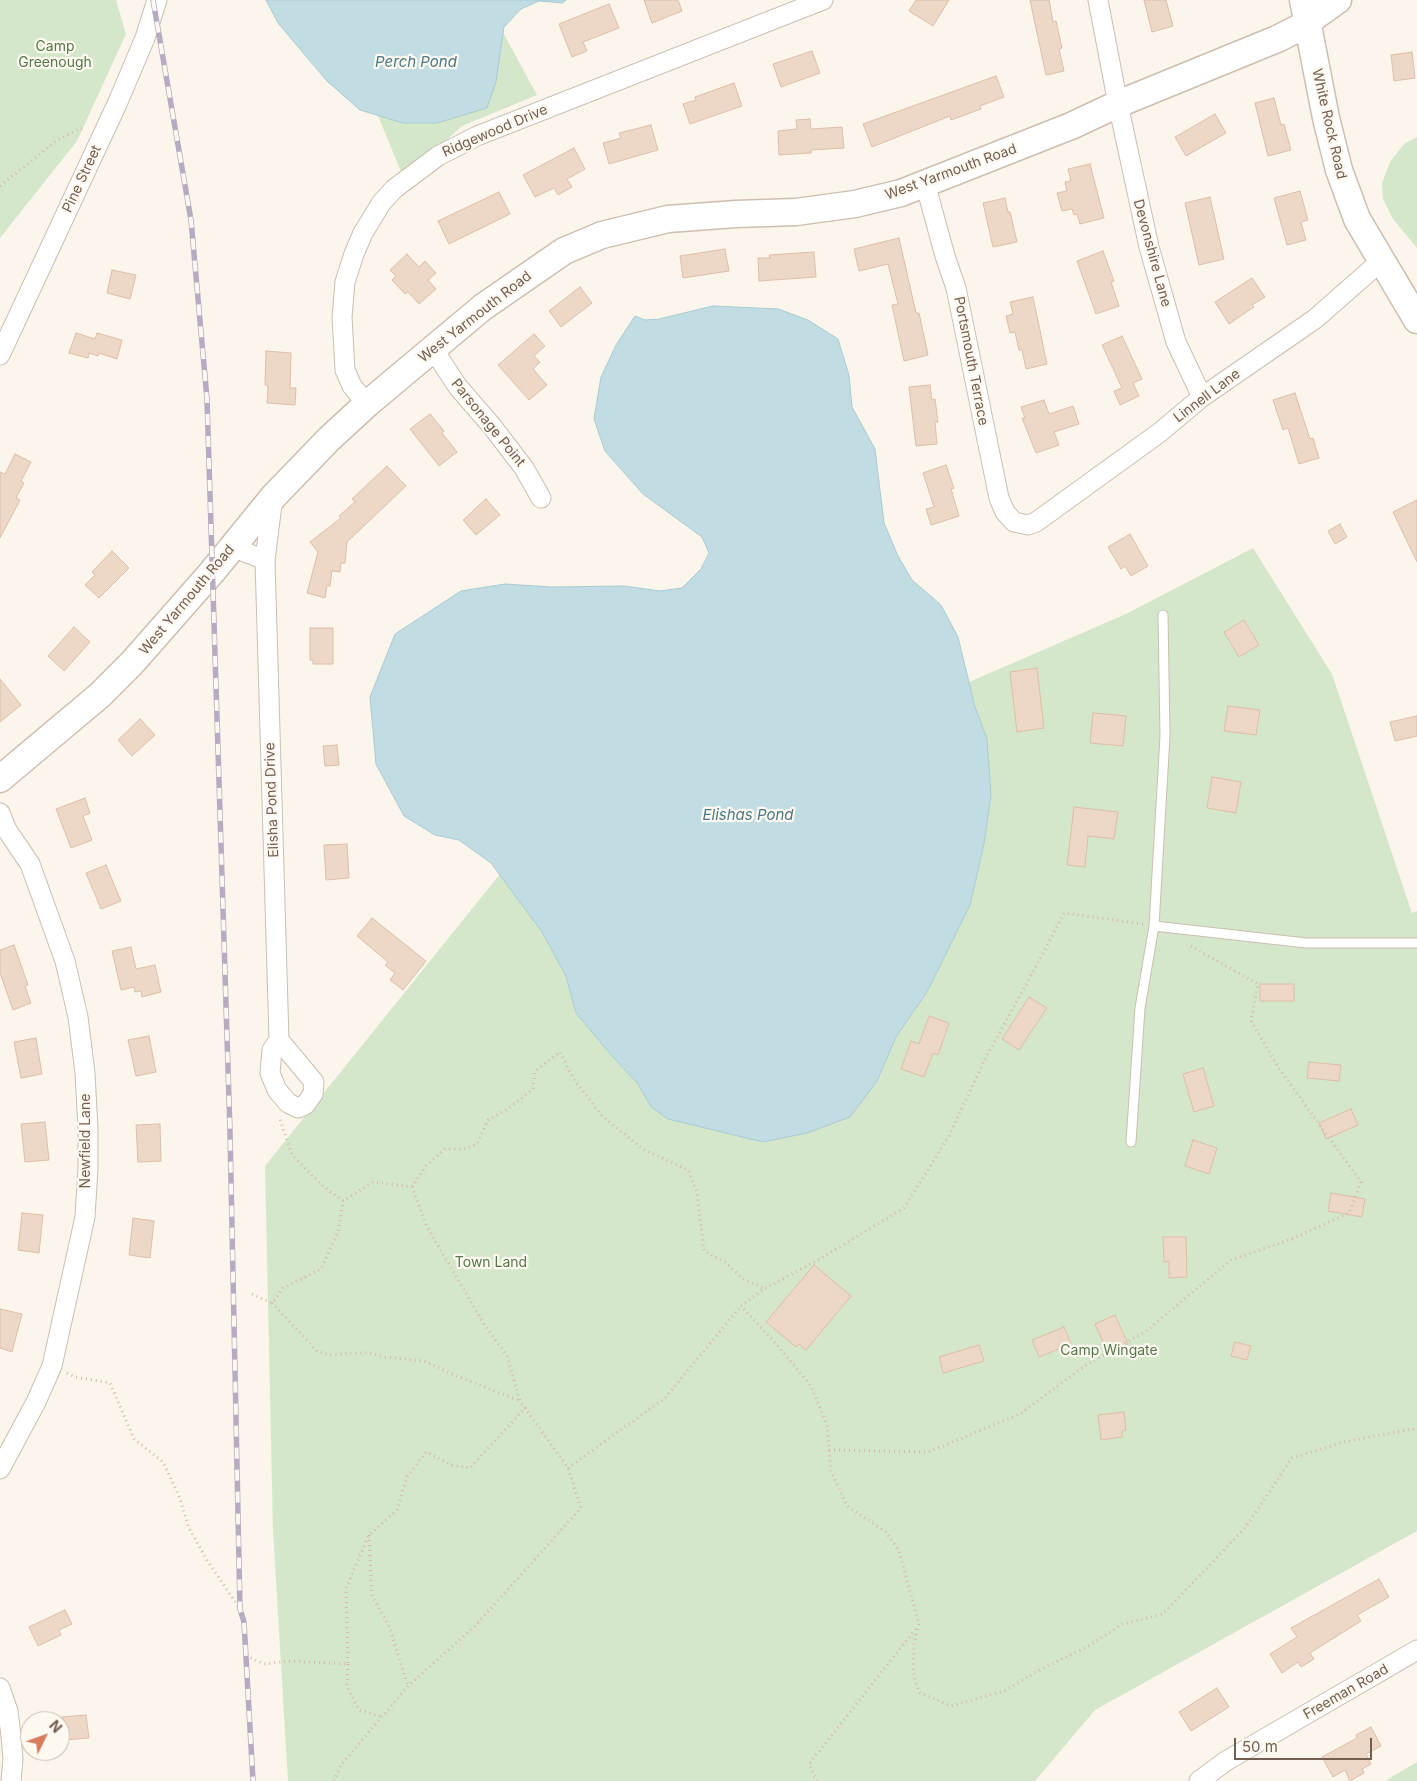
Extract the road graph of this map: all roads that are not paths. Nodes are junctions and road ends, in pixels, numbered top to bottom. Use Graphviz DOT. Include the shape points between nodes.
graph roads {
  1 [pos="157,0"];
  2 [pos="823,0"];
  3 [pos="1098,0"];
  4 [pos="1338,0"];
  5 [pos="1305,11"];
  6 [pos="1118,104"];
  7 [pos="925,184"];
  8 [pos="1382,261"];
  9 [pos="1417,320"];
  10 [pos="433,349"];
  11 [pos="0,355"];
  12 [pos="1202,397"];
  13 [pos="367,404"];
  14 [pos="274,496"];
  15 [pos="541,498"];
  16 [pos="1028,525"];
  17 [pos="232,547"];
  18 [pos="265,560"];
  19 [pos="1163,616"];
  20 [pos="0,778"];
  21 [pos="0,813"];
  22 [pos="1154,926"];
  23 [pos="1417,943"];
  24 [pos="279,1040"];
  25 [pos="1131,1142"];
  26 [pos="0,1469"];
  27 [pos="1417,1650"];
  28 [pos="0,1688"];
  29 [pos="11,1781"];
  30 [pos="1198,1781"];
  1 -- 11 [label="street, Pine Street" via="133,69 33,285 8,327"];
  2 -- 13 [label="street, Ridgewood Drive" via="470,139 438,156 394,189 363,233 348,269 343,299 345,370 352,386"];
  3 -- 6 [label="street, Devonshire Lane"];
  4 -- 5 [label="main road, West Yarmouth Road"];
  5 -- 6 [label="main road, West Yarmouth Road" via="1277,39"];
  5 -- 8 [label="main road, White Rock Road" via="1339,170 1358,219"];
  6 -- 7 [label="main road, West Yarmouth Road"];
  6 -- 12 [label="street, Devonshire Lane" via="1149,247 1176,342"];
  7 -- 10 [label="main road, West Yarmouth Road" via="855,204 796,212 668,219 602,235 564,251 528,275"];
  7 -- 16 [label="street, Portsmouth Terrace" via="956,288 999,498 1014,522"];
  8 -- 9 [label="main road, White Rock Road"];
  8 -- 12 [label="street, Linnell Lane" via="1316,319"];
  10 -- 13 [label="main road, West Yarmouth Road"];
  10 -- 15 [label="street, Parsonage Point" via="458,387 524,468"];
  12 -- 16 [label="street, Linnell Lane" via="1159,433"];
  13 -- 14 [label="main road, West Yarmouth Road"];
  14 -- 17 [label="main road, West Yarmouth Road"];
  14 -- 18 [label="street, Elisha Pond Drive"];
  17 -- 18 [label="street"];
  17 -- 20 [label="main road, West Yarmouth Road" via="113,683"];
  18 -- 24 [label="street, Elisha Pond Drive"];
  19 -- 22 [label="lane" via="1165,736"];
  21 -- 26 [label="street, Newfield Lane" via="7,830 30,864 65,961 78,1017 88,1139 84,1217 52,1366"];
  22 -- 23 [label="lane" via="1306,943"];
  22 -- 25 [label="lane" via="1140,1008"];
  24 -- 24 [label="street, Elisha Pond Drive" via="314,1082 313,1094 305,1105 298,1108 288,1103 277,1090 270,1073 272,1050"];
  27 -- 30 [label="street, Freeman Road" via="1226,1761"];
  28 -- 29 [label="street" via="8,1711 11,1736"];
}
